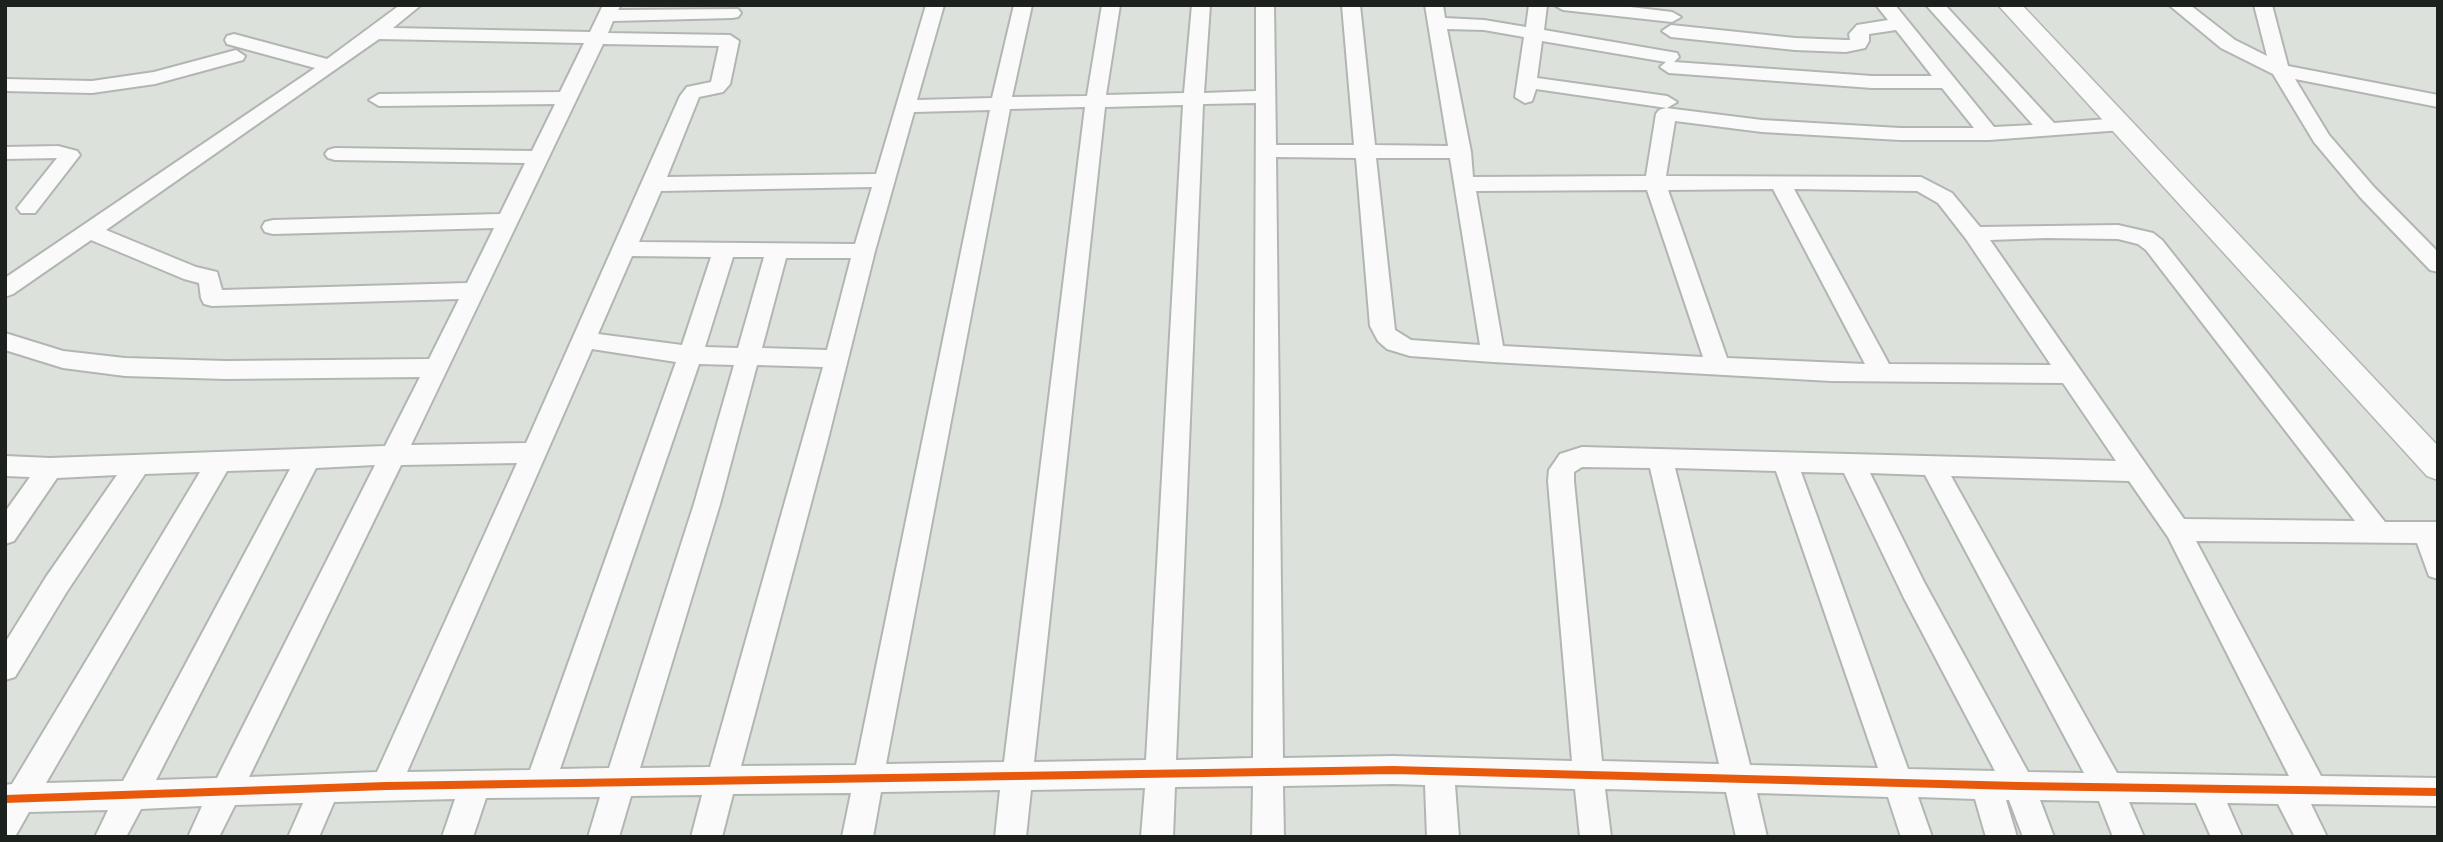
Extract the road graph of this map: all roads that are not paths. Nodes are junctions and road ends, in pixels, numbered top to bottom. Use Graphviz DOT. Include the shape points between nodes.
graph roads {
  1 [pos="412,5"];
  2 [pos="935,5"];
  3 [pos="1023,5"];
  4 [pos="1111,5"];
  5 [pos="1201,5"];
  6 [pos="1265,5"];
  7 [pos="1352,5"];
  8 [pos="1538,5"];
  9 [pos="1563,5"];
  10 [pos="1885,5"];
  11 [pos="1935,5"];
  12 [pos="2009,5"];
  13 [pos="2178,5"];
  14 [pos="2263,5"];
  15 [pos="733,9"];
  16 [pos="1436,14"];
  17 [pos="1671,18"];
  18 [pos="605,20"];
  19 [pos="1899,24"];
  20 [pos="375,33"];
  21 [pos="1534,33"];
  22 [pos="730,41"];
  23 [pos="1669,62"];
  24 [pos="330,66"];
  25 [pos="2280,70"];
  26 [pos="1947,82"];
  27 [pos="5,85"];
  28 [pos="1265,97"];
  29 [pos="568,98"];
  30 [pos="1194,99"];
  31 [pos="379,100"];
  32 [pos="2438,101"];
  33 [pos="1096,102"];
  34 [pos="1001,103"];
  35 [pos="906,106"];
  36 [pos="1667,108"];
  37 [pos="2122,124"];
  38 [pos="2048,130"];
  39 [pos="1989,134"];
  40 [pos="1266,151"];
  41 [pos="1461,152"];
  42 [pos="5,153"];
  43 [pos="335,154"];
  44 [pos="1366,154"];
  45 [pos="539,156"];
  46 [pos="885,180"];
  47 [pos="1780,182"];
  48 [pos="1655,183"];
  49 [pos="653,184"];
  50 [pos="1466,184"];
  51 [pos="27,208"];
  52 [pos="508,221"];
  53 [pos="273,227"];
  54 [pos="88,231"];
  55 [pos="1974,234"];
  56 [pos="624,249"];
  57 [pos="724,250"];
  58 [pos="777,250"];
  59 [pos="864,251"];
  60 [pos="2438,265"];
  61 [pos="5,289"];
  62 [pos="474,291"];
  63 [pos="584,340"];
  64 [pos="5,341"];
  65 [pos="1493,354"];
  66 [pos="690,355"];
  67 [pos="748,355"];
  68 [pos="836,359"];
  69 [pos="1718,366"];
  70 [pos="436,368"];
  71 [pos="1882,373"];
  72 [pos="2070,374"];
  73 [pos="534,453"];
  74 [pos="394,455"];
  75 [pos="1660,458"];
  76 [pos="308,459"];
  77 [pos="1785,461"];
  78 [pos="219,463"];
  79 [pos="1852,463"];
  80 [pos="1932,465"];
  81 [pos="5,466"];
  82 [pos="137,466"];
  83 [pos="2438,467"];
  84 [pos="50,468"];
  85 [pos="2139,471"];
  86 [pos="2177,530"];
  87 [pos="2377,531"];
  88 [pos="5,533"];
  89 [pos="2432,533"];
  90 [pos="2438,568"];
  91 [pos="5,668"];
  92 [pos="1439,771"];
  93 [pos="1267,772"];
  94 [pos="1159,774"];
  95 [pos="1588,775"];
  96 [pos="1016,776"];
  97 [pos="869,778"];
  98 [pos="1738,779"];
  99 [pos="722,780"];
  100 [pos="620,782"];
  101 [pos="540,783"];
  102 [pos="1900,783"];
  103 [pos="475,785"];
  104 [pos="1986,785"];
  105 [pos="386,786"];
  106 [pos="2019,786"];
  107 [pos="325,788"];
  108 [pos="2108,788"];
  109 [pos="2205,789"];
  110 [pos="225,791"];
  111 [pos="2300,791"];
  112 [pos="2438,792"];
  113 [pos="132,795"];
  114 [pos="13,799"];
  115 [pos="5,825"];
  116 [pos="110,837"];
  117 [pos="203,837"];
  118 [pos="303,837"];
  119 [pos="457,837"];
  120 [pos="603,837"];
  121 [pos="706,837"];
  122 [pos="857,837"];
  123 [pos="1010,837"];
  124 [pos="1157,837"];
  125 [pos="1268,837"];
  126 [pos="1443,837"];
  127 [pos="1596,837"];
  128 [pos="1752,837"];
  129 [pos="1917,837"];
  130 [pos="2002,837"];
  131 [pos="2039,837"];
  132 [pos="2129,837"];
  133 [pos="2227,837"];
  134 [pos="2312,837"];
  1 -- 20 [label="street"];
  2 -- 35 [label="street"];
  3 -- 34 [label="street"];
  4 -- 33 [label="street"];
  5 -- 30 [label="street"];
  6 -- 28 [label="street"];
  7 -- 44 [label="street"];
  8 -- 21 [label="street"];
  9 -- 17 [label="street"];
  10 -- 19 [label="street"];
  11 -- 38 [label="street"];
  12 -- 37 [label="street"];
  13 -- 25 [label="street" via="2228,44"];
  14 -- 25 [label="street"];
  15 -- 18 [label="street"];
  15 -- 22 [label="street"];
  16 -- 21 [label="street"];
  16 -- 41 [label="street"];
  17 -- 19 [label="street" via="1795,44 1846,46 1858,44 1863,29"];
  17 -- 23 [label="street"];
  18 -- 20 [label="street"];
  18 -- 22 [label="street"];
  18 -- 29 [label="street"];
  19 -- 26 [label="street"];
  20 -- 24 [label="street"];
  21 -- 23 [label="street"];
  21 -- 36 [label="street" via="1526,90"];
  22 -- 49 [label="street" via="720,84 690,96"];
  23 -- 26 [label="street" via="1872,82"];
  23 -- 36 [label="street"];
  24 -- 27 [label="street" via="235,48 155,78 92,87"];
  24 -- 54 [label="street"];
  25 -- 32 [label="street"];
  25 -- 60 [label="street" via="2321,138"];
  26 -- 39 [label="street"];
  28 -- 30 [label="street"];
  28 -- 40 [label="street"];
  29 -- 31 [label="street"];
  29 -- 45 [label="street"];
  30 -- 33 [label="street"];
  30 -- 94 [label="street"];
  33 -- 34 [label="street"];
  33 -- 96 [label="street"];
  34 -- 35 [label="street"];
  34 -- 97 [label="street"];
  35 -- 46 [label="street"];
  36 -- 39 [label="street" via="1762,126"];
  36 -- 48 [label="street"];
  37 -- 38 [label="street"];
  37 -- 83 [label="street"];
  38 -- 39 [label="street"];
  40 -- 44 [label="street"];
  40 -- 93 [label="street"];
  41 -- 44 [label="street"];
  41 -- 50 [label="street"];
  42 -- 51 [label="street" via="70,155"];
  43 -- 45 [label="street"];
  44 -- 65 [label="street" via="1386,335 1410,348"];
  45 -- 52 [label="street"];
  46 -- 49 [label="street"];
  46 -- 59 [label="street"];
  47 -- 48 [label="street"];
  47 -- 55 [label="street" via="1921,184 1945,198"];
  47 -- 71 [label="street"];
  48 -- 50 [label="street"];
  48 -- 69 [label="street"];
  49 -- 56 [label="street"];
  50 -- 65 [label="street"];
  52 -- 53 [label="street"];
  52 -- 62 [label="street"];
  54 -- 61 [label="street"];
  54 -- 62 [label="street" via="209,277 212,298"];
  55 -- 72 [label="street"];
  55 -- 87 [label="street" via="2118,232 2145,238"];
  56 -- 57 [label="street"];
  56 -- 63 [label="street"];
  57 -- 58 [label="street"];
  57 -- 66 [label="street"];
  58 -- 59 [label="street"];
  58 -- 67 [label="street"];
  59 -- 68 [label="street"];
  62 -- 70 [label="street"];
  63 -- 66 [label="street"];
  63 -- 73 [label="street"];
  64 -- 70 [label="street" via="63,359 125,367"];
  65 -- 69 [label="street"];
  66 -- 67 [label="street"];
  66 -- 101 [label="street"];
  67 -- 68 [label="street"];
  67 -- 100 [label="street" via="707,504"];
  68 -- 99 [label="street"];
  69 -- 71 [label="street"];
  70 -- 74 [label="street"];
  71 -- 72 [label="street"];
  72 -- 85 [label="street"];
  73 -- 74 [label="street"];
  73 -- 105 [label="street"];
  74 -- 76 [label="street"];
  74 -- 110 [label="street"];
  75 -- 77 [label="street"];
  75 -- 95 [label="street" via="1582,457 1569,461 1562,470"];
  75 -- 98 [label="street"];
  76 -- 78 [label="street"];
  76 -- 113 [label="street"];
  77 -- 79 [label="street"];
  77 -- 102 [label="street"];
  78 -- 82 [label="street"];
  78 -- 114 [label="street"];
  79 -- 80 [label="street"];
  79 -- 106 [label="street" via="1913,590"];
  80 -- 85 [label="street"];
  80 -- 108 [label="street"];
  81 -- 84 [label="street"];
  82 -- 84 [label="street"];
  82 -- 91 [label="street"];
  84 -- 88 [label="street"];
  85 -- 86 [label="street"];
  86 -- 87 [label="street"];
  86 -- 111 [label="street"];
  87 -- 89 [label="street"];
  89 -- 90 [label="street"];
  92 -- 93 [label="street"];
  92 -- 95 [label="street"];
  92 -- 126 [label="street"];
  93 -- 94 [label="street"];
  93 -- 125 [label="street"];
  94 -- 96 [label="street"];
  94 -- 124 [label="street"];
  95 -- 98 [label="street"];
  95 -- 127 [label="street"];
  96 -- 97 [label="street"];
  96 -- 123 [label="street"];
  97 -- 99 [label="street"];
  97 -- 122 [label="street"];
  98 -- 102 [label="street"];
  98 -- 128 [label="street"];
  99 -- 100 [label="street"];
  99 -- 121 [label="street"];
  100 -- 101 [label="street"];
  100 -- 120 [label="street"];
  101 -- 103 [label="street"];
  102 -- 104 [label="street"];
  102 -- 129 [label="street"];
  103 -- 105 [label="street"];
  103 -- 119 [label="street"];
  104 -- 106 [label="street"];
  104 -- 130 [label="street"];
  105 -- 107 [label="street"];
  106 -- 108 [label="street"];
  106 -- 131 [label="street"];
  107 -- 110 [label="street"];
  107 -- 118 [label="street"];
  108 -- 109 [label="street"];
  108 -- 132 [label="street"];
  109 -- 111 [label="street"];
  109 -- 133 [label="street"];
  110 -- 113 [label="street"];
  110 -- 117 [label="street"];
  111 -- 112 [label="street"];
  111 -- 134 [label="street"];
  113 -- 114 [label="street"];
  113 -- 116 [label="street"];
  114 -- 115 [label="street"];
}
